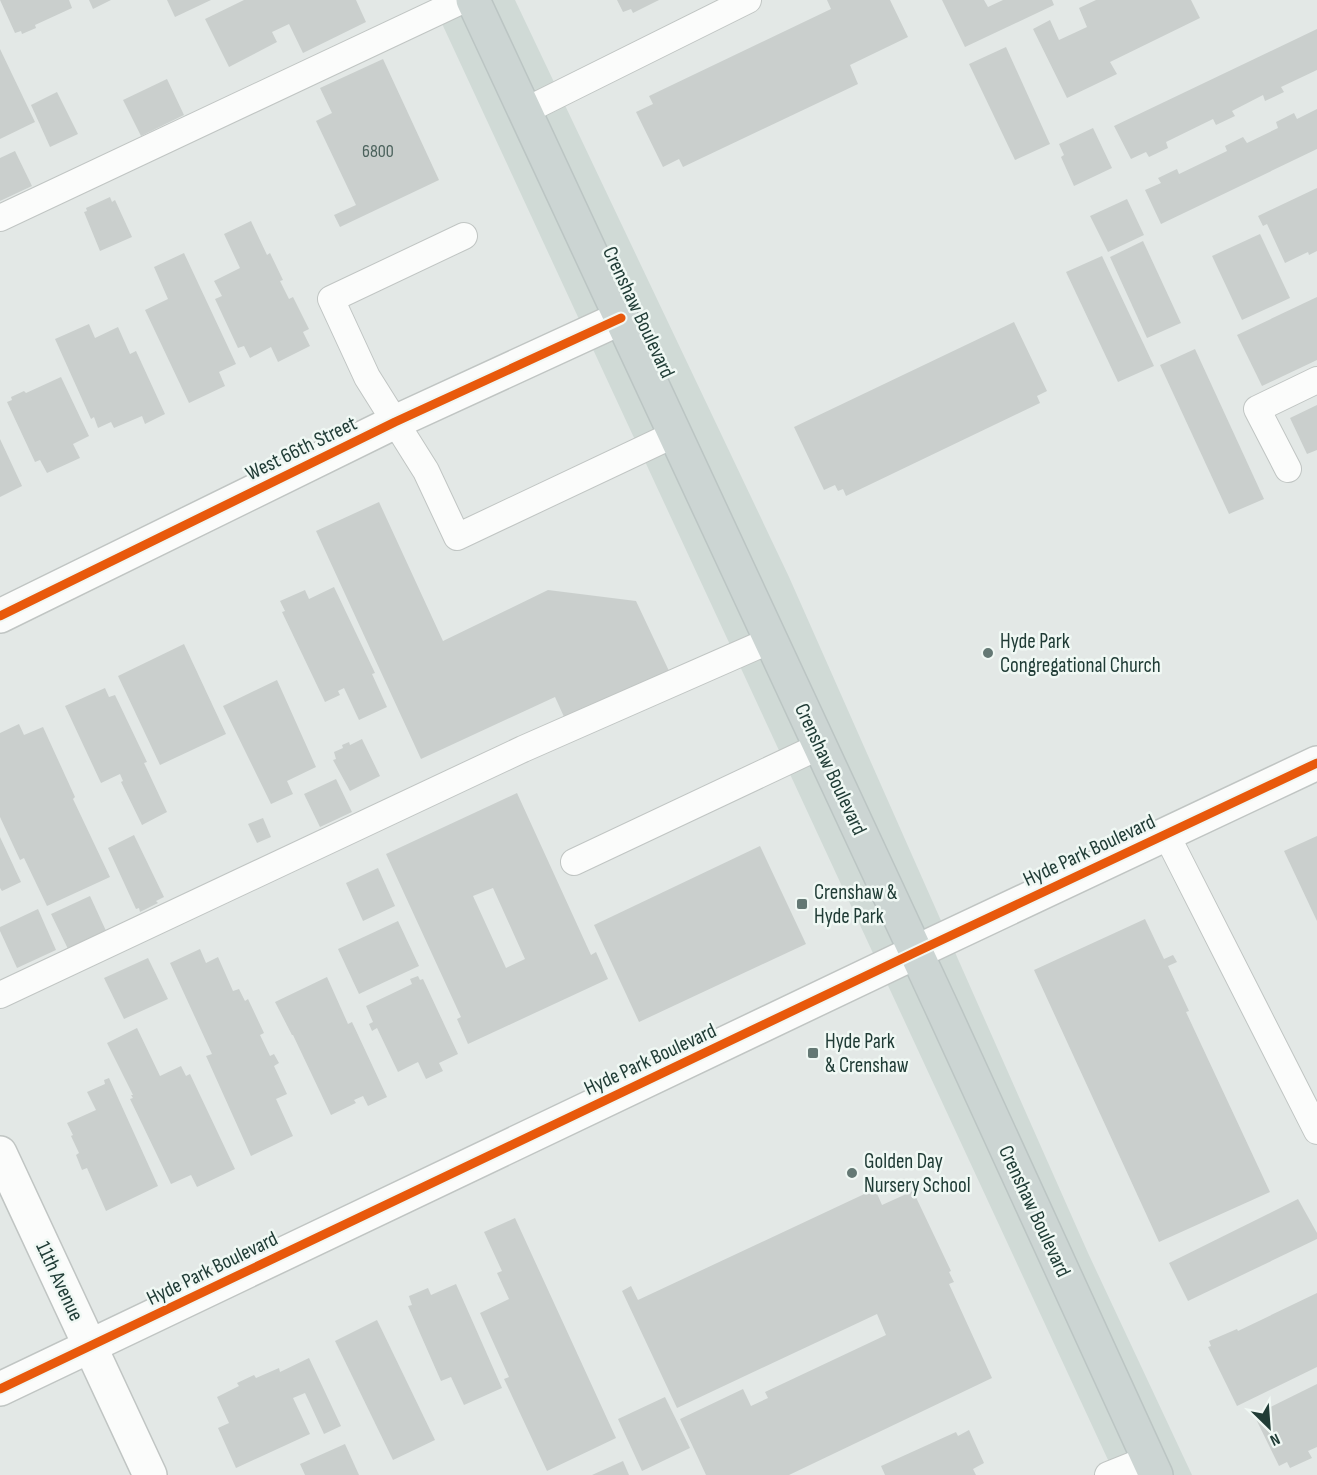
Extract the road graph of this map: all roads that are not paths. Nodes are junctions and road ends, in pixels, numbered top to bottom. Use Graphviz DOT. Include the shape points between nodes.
graph roads {
  1 [pos="463,0"];
  2 [pos="473,0"];
  3 [pos="748,0"];
  4 [pos="525,111"];
  5 [pos="0,218"];
  6 [pos="464,237"];
  7 [pos="621,318"];
  8 [pos="1317,380"];
  9 [pos="395,422"];
  10 [pos="675,434"];
  11 [pos="1288,469"];
  12 [pos="0,616"];
  13 [pos="771,640"];
  14 [pos="820,746"];
  15 [pos="1317,763"];
  16 [pos="1166,834"];
  17 [pos="574,862"];
  18 [pos="916,952"];
  19 [pos="0,995"];
  20 [pos="1317,1131"];
  21 [pos="0,1153"];
  22 [pos="90,1347"];
  23 [pos="0,1389"];
  24 [pos="1152,1467"];
  25 [pos="150,1475"];
  26 [pos="1108,1475"];
  1 -- 5 [label="lane"];
  2 -- 4 [label="main road, Crenshaw Boulevard"];
  3 -- 4 [label="lane"];
  4 -- 7 [label="main road, Crenshaw Boulevard"];
  6 -- 9 [label="lane" via="331,299 367,377"];
  7 -- 9 [label="street, West 66th Street"];
  7 -- 10 [label="main road, Crenshaw Boulevard"];
  8 -- 11 [label="lane" via="1257,409"];
  9 -- 10 [label="lane" via="426,471 457,537"];
  9 -- 12 [label="street, West 66th Street"];
  10 -- 13 [label="main road, Crenshaw Boulevard"];
  13 -- 14 [label="main road, Crenshaw Boulevard"];
  13 -- 19 [label="lane" via="523,749"];
  14 -- 17 [label="lane"];
  14 -- 18 [label="main road, Crenshaw Boulevard"];
  15 -- 16 [label="street, Hyde Park Boulevard"];
  16 -- 18 [label="street, Hyde Park Boulevard"];
  16 -- 20 [label="lane"];
  18 -- 22 [label="street, Hyde Park Boulevard"];
  18 -- 24 [label="main road, Crenshaw Boulevard"];
  21 -- 22 [label="street, 11th Avenue"];
  22 -- 23 [label="street, Hyde Park Boulevard"];
  22 -- 25 [label="street, 11th Avenue"];
  24 -- 26 [label="lane"];
}
